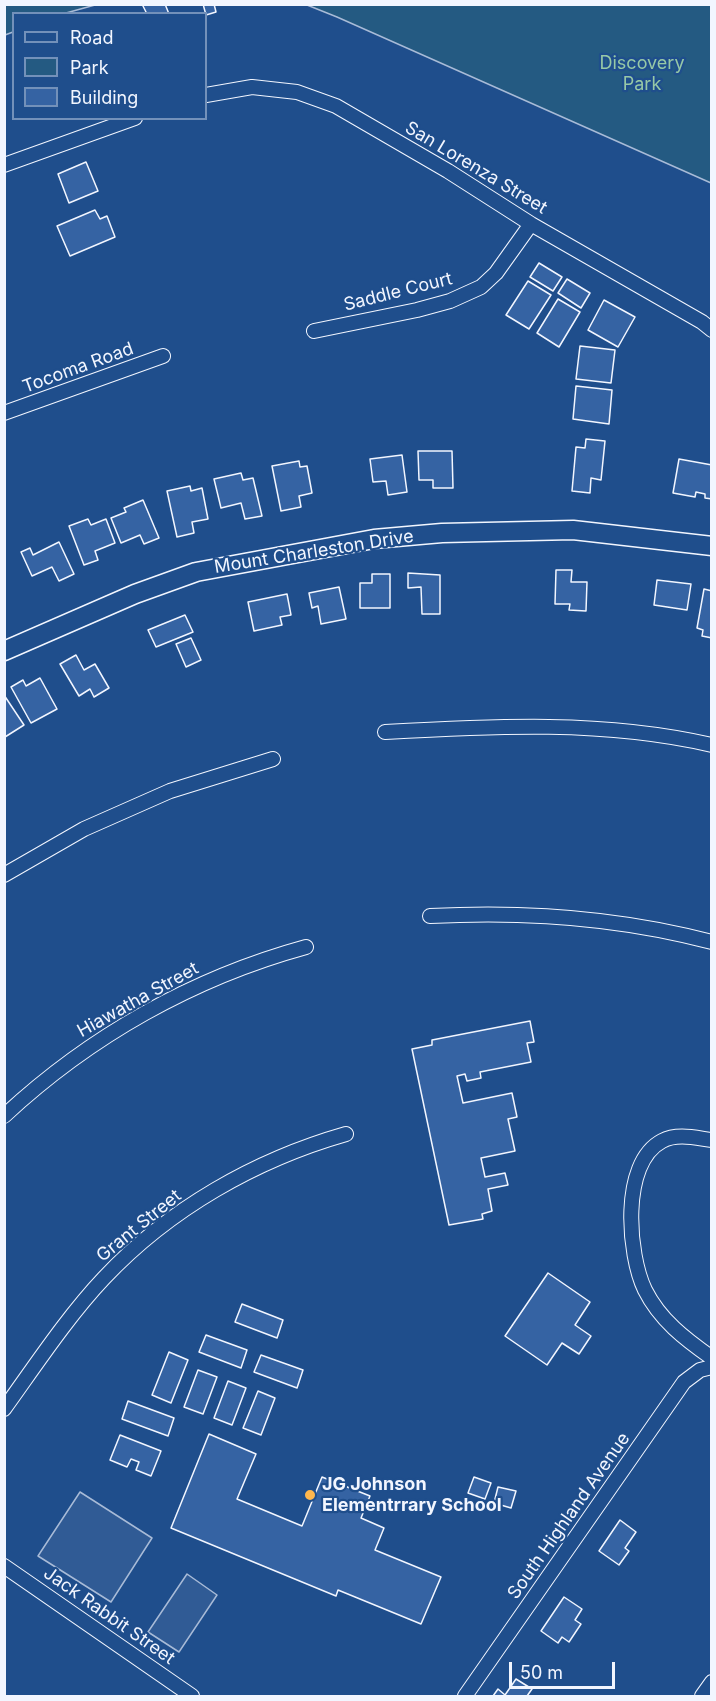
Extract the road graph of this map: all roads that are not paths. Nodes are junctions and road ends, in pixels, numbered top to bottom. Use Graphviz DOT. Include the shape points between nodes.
graph roads {
  1 [pos="207,95"];
  2 [pos="129,120"];
  3 [pos="4,165"];
  4 [pos="531,224"];
  5 [pos="711,330"];
  6 [pos="314,331"];
  7 [pos="163,356"];
  8 [pos="4,413"];
  9 [pos="711,546"];
  10 [pos="4,651"];
  11 [pos="385,732"];
  12 [pos="711,745"];
  13 [pos="273,759"];
  14 [pos="4,875"];
  15 [pos="430,915"];
  16 [pos="711,942"];
  17 [pos="306,947"];
  18 [pos="4,1116"];
  19 [pos="346,1134"];
  20 [pos="711,1140"];
  21 [pos="711,1358"];
  22 [pos="711,1366"];
  23 [pos="4,1409"];
  24 [pos="4,1566"];
  25 [pos="711,1682"];
  26 [pos="192,1696"];
  27 [pos="465,1696"];
  28 [pos="702,1696"];
  1 -- 4 [label="street, San Lorenza Street" via="252,87 297,92 336,106"];
  2 -- 3 [label="street"];
  4 -- 5 [label="street, San Lorenza Street"];
  4 -- 6 [label="street, Saddle Court" via="496,273 481,287 428,307"];
  7 -- 8 [label="street, Tocoma Road"];
  9 -- 10 [label="street, Mount Charleston Drive" via="573,530 374,539 196,572"];
  11 -- 12 [label="street" via="546,725 626,731"];
  13 -- 14 [label="street" via="170,791 84,829"];
  15 -- 16 [label="street" via="629,924"];
  17 -- 18 [label="street, Hiawatha Street" via="237,969 140,1016 76,1056"];
  19 -- 23 [label="street, Grant Street" via="258,1165 140,1244 102,1280"];
  20 -- 21 [label="street" via="684,1137 662,1141 652,1149 639,1170 632,1203 631,1237 645,1290 663,1318"];
  22 -- 27 [label="street, South Highland Avenue" via="684,1382"];
  24 -- 26 [label="street, Jack Rabbit Street"];
  25 -- 28 [label="street"];
}
